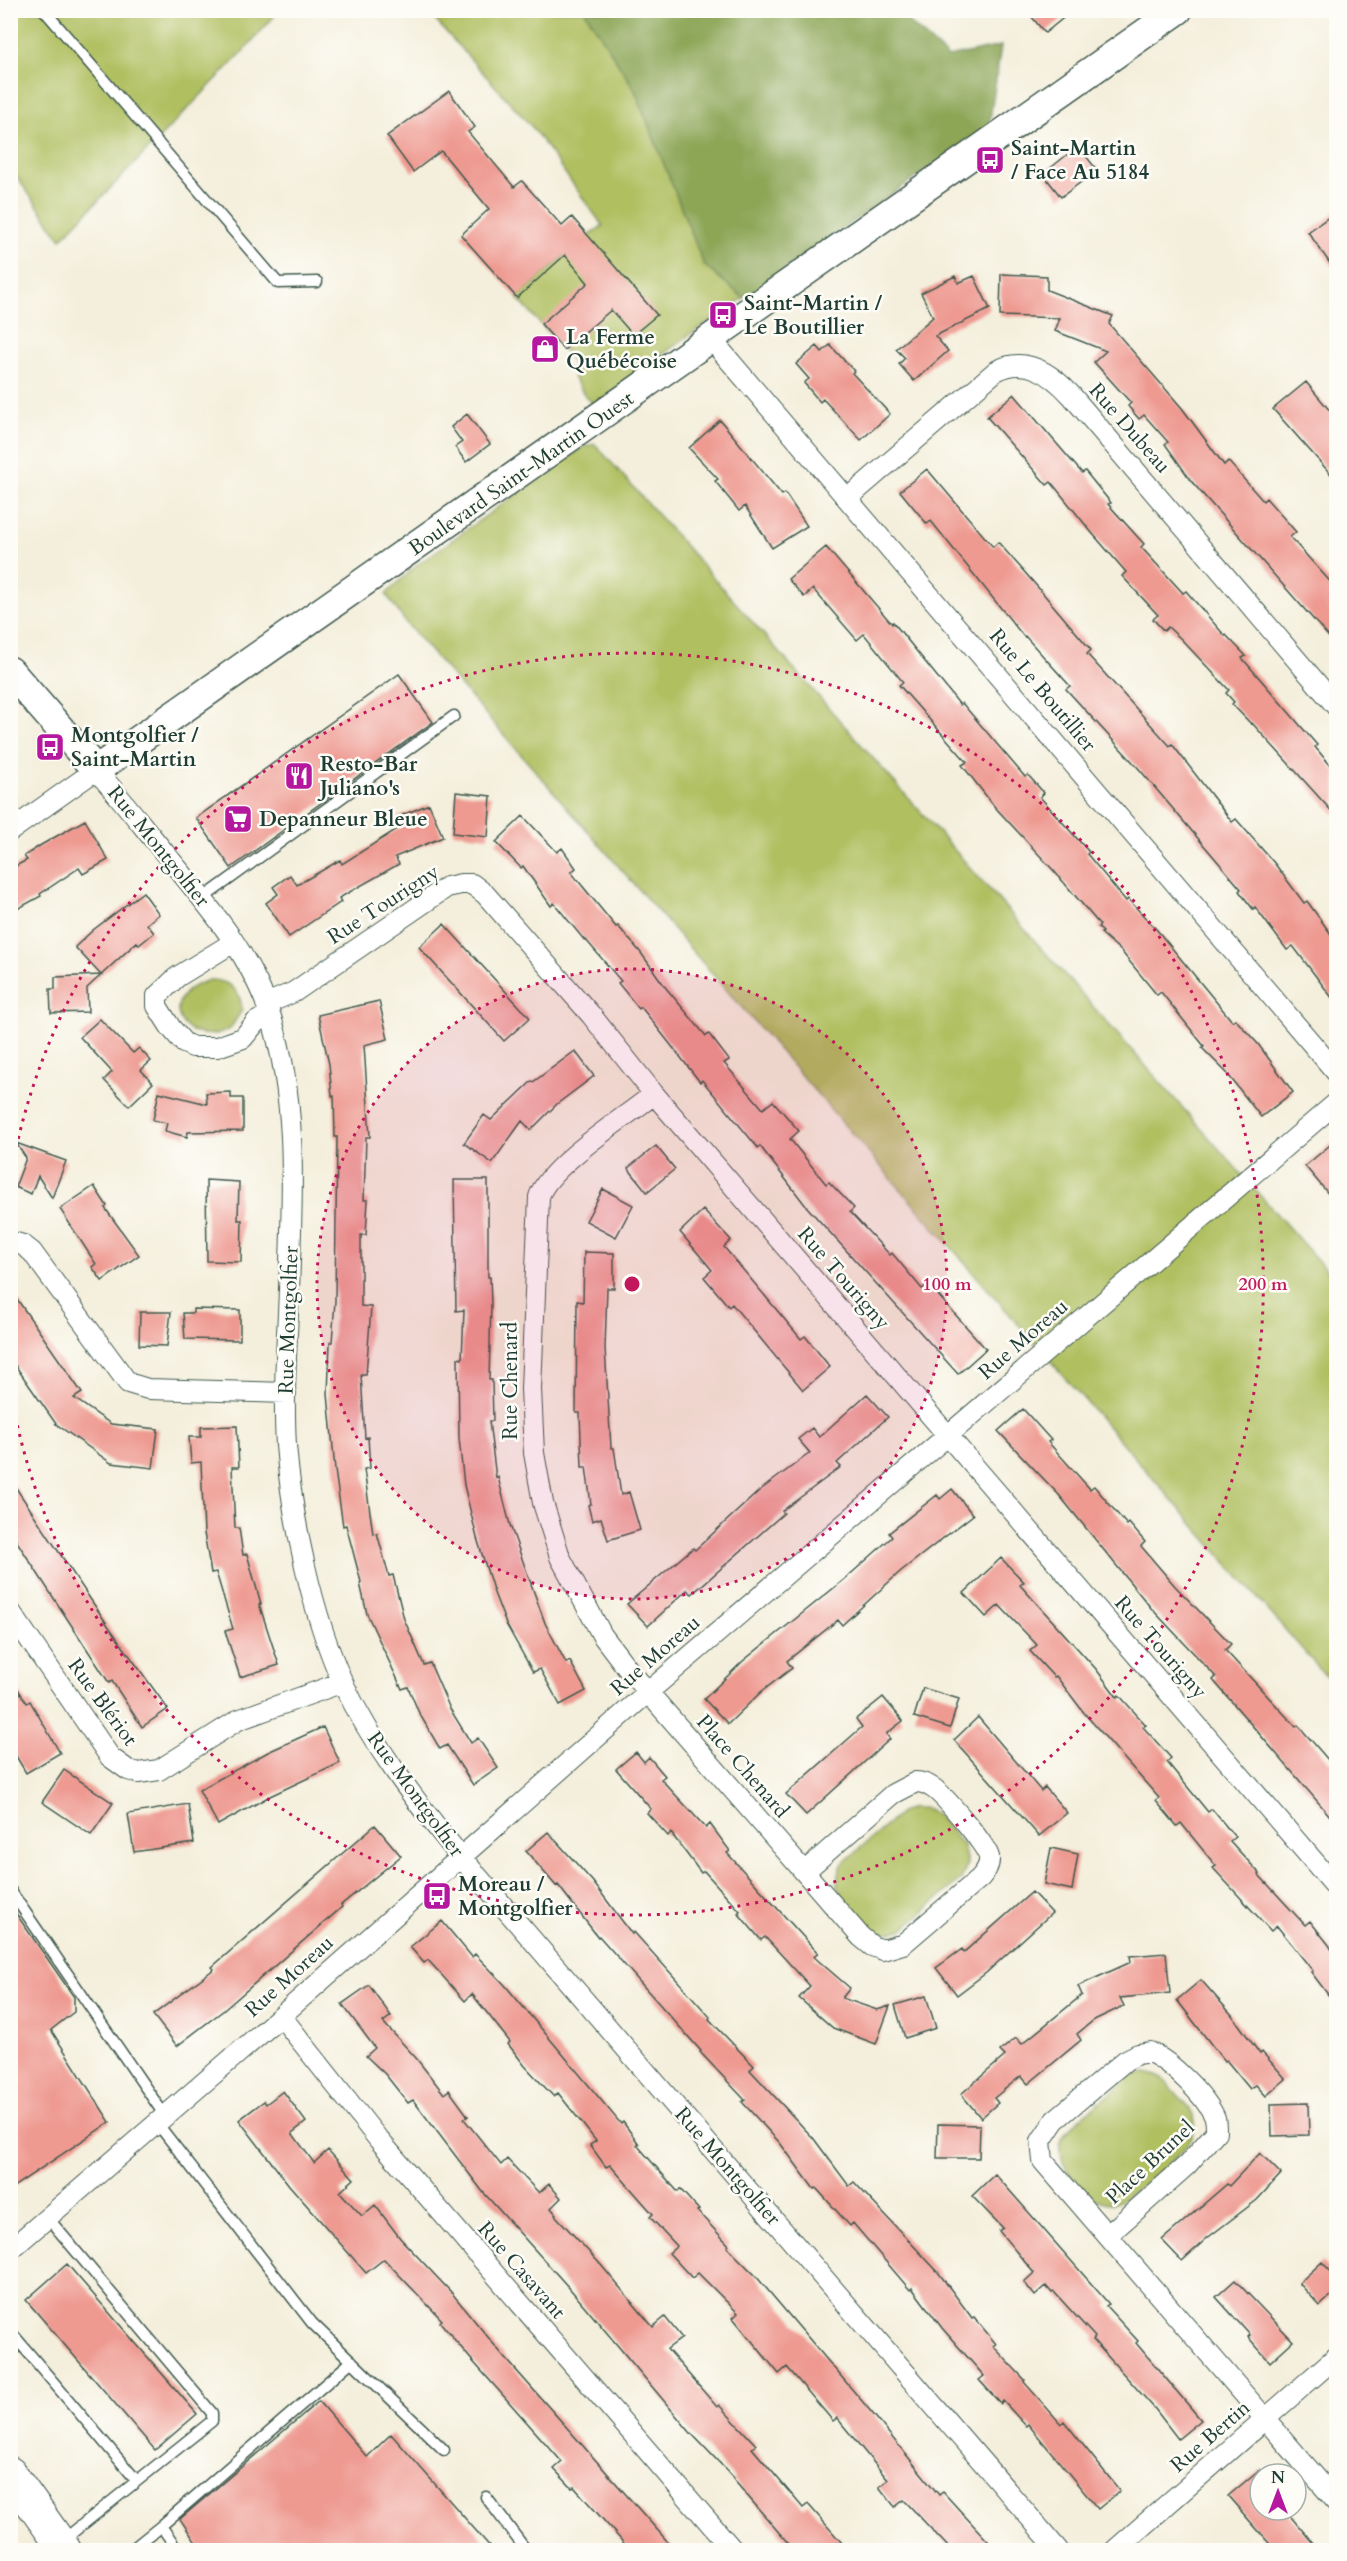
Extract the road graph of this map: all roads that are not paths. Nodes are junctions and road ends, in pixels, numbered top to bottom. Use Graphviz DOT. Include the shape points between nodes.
graph roads {
  1 [pos="44,10"];
  2 [pos="1178,10"];
  3 [pos="317,282"];
  4 [pos="711,339"];
  5 [pos="848,498"];
  6 [pos="10,671"];
  7 [pos="1336,706"];
  8 [pos="454,716"];
  9 [pos="96,770"];
  10 [pos="10,831"];
  11 [pos="202,899"];
  12 [pos="234,942"];
  13 [pos="268,1009"];
  14 [pos="1336,1072"];
  15 [pos="654,1094"];
  16 [pos="1336,1103"];
  17 [pos="10,1241"];
  18 [pos="286,1393"];
  19 [pos="948,1436"];
  20 [pos="10,1611"];
  21 [pos="343,1682"];
  22 [pos="647,1693"];
  23 [pos="460,1856"];
  24 [pos="804,1872"];
  25 [pos="1336,1887"];
  26 [pos="10,1890"];
  27 [pos="281,2016"];
  28 [pos="161,2120"];
  29 [pos="48,2218"];
  30 [pos="1108,2235"];
  31 [pos="10,2250"];
  32 [pos="10,2331"];
  33 [pos="1336,2357"];
  34 [pos="352,2361"];
  35 [pos="1265,2419"];
  36 [pos="444,2450"];
  37 [pos="10,2473"];
  38 [pos="137,2481"];
  39 [pos="486,2497"];
  40 [pos="1336,2501"];
  41 [pos="161,2526"];
  42 [pos="63,2547"];
  43 [pos="131,2550"];
  44 [pos="178,2550"];
  45 [pos="526,2550"];
  46 [pos="733,2550"];
  47 [pos="1058,2550"];
  48 [pos="1115,2550"];
  1 -- 3 [label="lane" via="278,283"];
  2 -- 4 [label="main road, Boulevard Saint-Martin Ouest"];
  4 -- 5 [label="street, Rue Le Boutillier"];
  4 -- 9 [label="main road, Boulevard Saint-Martin Ouest"];
  5 -- 7 [label="street, Rue Dubeau" via="996,371 1019,364 1045,371 1072,396"];
  5 -- 14 [label="street, Rue Le Boutillier"];
  6 -- 9 [label="main road, Rue Montgolfier"];
  8 -- 11 [label="lane"];
  9 -- 10 [label="street, Boulevard Saint-Martin Ouest"];
  9 -- 11 [label="street, Rue Montgolfier"];
  11 -- 12 [label="street, Rue Montgolfier"];
  12 -- 13 [label="street, Rue Montgolfier"];
  12 -- 13 [label="street" via="160,991 156,1001 160,1011 184,1043 204,1049 243,1038"];
  13 -- 15 [label="street, Rue Tourigny" via="447,887 471,884 501,911"];
  13 -- 18 [label="street, Rue Montgolfier" via="286,1079 292,1136"];
  15 -- 19 [label="street, Rue Tourigny"];
  15 -- 22 [label="street, Rue Chenard" via="561,1166 542,1188 538,1205 531,1389 537,1476 560,1557 602,1635"];
  16 -- 19 [label="street, Rue Moreau"];
  17 -- 18 [label="street" via="32,1252 128,1383 148,1389"];
  18 -- 21 [label="street, Rue Montgolfier" via="288,1471 299,1534 314,1597"];
  19 -- 22 [label="street, Rue Moreau"];
  19 -- 25 [label="street, Rue Tourigny"];
  20 -- 21 [label="street, Rue Blériot" via="110,1757 118,1765 139,1773 159,1770 238,1720"];
  21 -- 23 [label="street, Rue Montgolfier" via="390,1763"];
  22 -- 23 [label="street, Rue Moreau"];
  22 -- 24 [label="street, Place Chenard"];
  23 -- 27 [label="street, Rue Moreau"];
  23 -- 47 [label="street, Rue Montgolfier"];
  24 -- 24 [label="street, Place Chenard" via="861,1937 883,1950 903,1944 974,1884 988,1867 989,1857 941,1794 916,1782 894,1794"];
  26 -- 28 [label="lane"];
  27 -- 28 [label="street, Rue Moreau"];
  27 -- 46 [label="street, Rue Casavant" via="371,2131"];
  28 -- 29 [label="street, Rue Moreau"];
  28 -- 34 [label="lane" via="312,2323"];
  29 -- 31 [label="street, Rue Moreau"];
  29 -- 38 [label="lane" via="212,2413 212,2421"];
  30 -- 30 [label="street, Place Brunel" via="1187,2165 1216,2132 1216,2120 1202,2098 1168,2063 1150,2052 1126,2060 1055,2120 1041,2141 1042,2161 1048,2170"];
  30 -- 35 [label="street, Place Brunel"];
  32 -- 38 [label="lane"];
  33 -- 35 [label="street, Rue Bertin"];
  34 -- 36 [label="lane"];
  34 -- 41 [label="lane"];
  35 -- 40 [label="street, Place Brunel"];
  35 -- 48 [label="street, Rue Bertin"];
  37 -- 42 [label="main road"];
  38 -- 42 [label="lane"];
  39 -- 45 [label="lane"];
  41 -- 43 [label="lane"];
  41 -- 44 [label="lane"];
}
